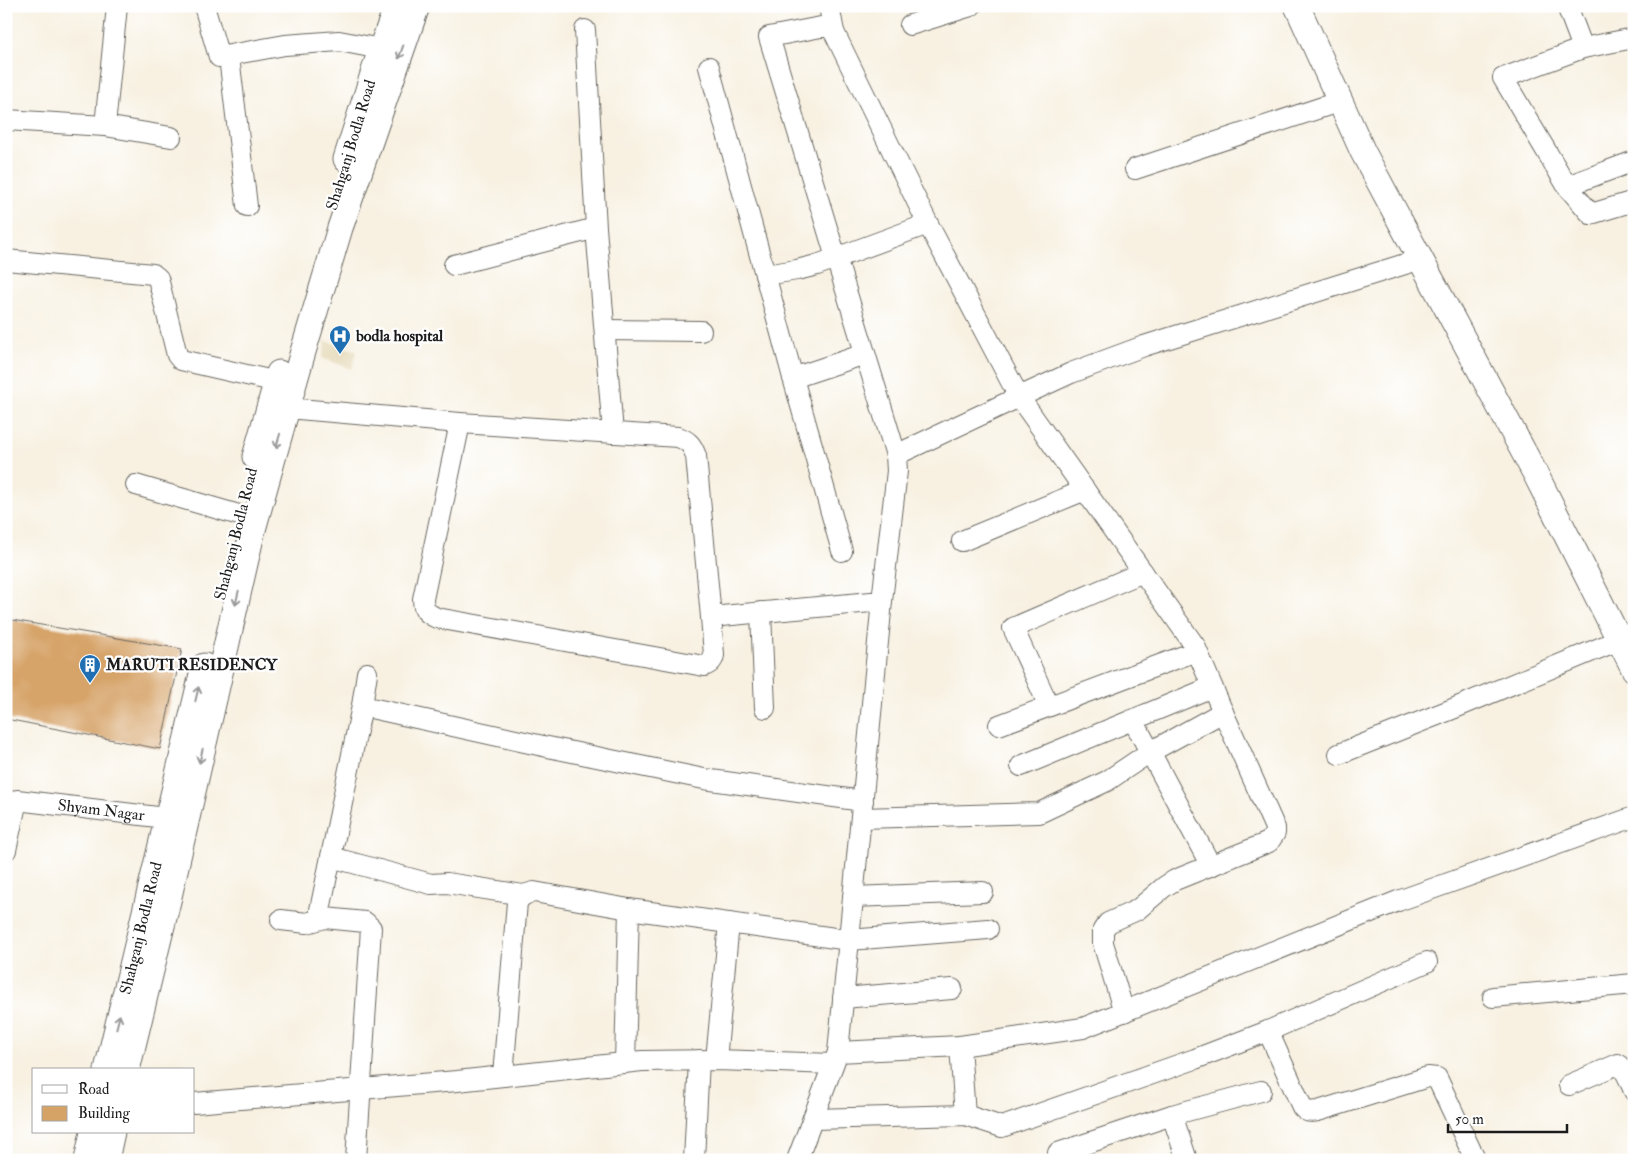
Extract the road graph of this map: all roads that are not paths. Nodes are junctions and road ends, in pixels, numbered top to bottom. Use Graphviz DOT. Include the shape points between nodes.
graph roads {
  1 [pos="116,6"];
  2 [pos="204,6"];
  3 [pos="396,6"];
  4 [pos="417,6"];
  5 [pos="829,6"];
  6 [pos="971,6"];
  7 [pos="1297,6"];
  8 [pos="1567,6"];
  9 [pos="910,25"];
  10 [pos="585,30"];
  11 [pos="834,32"];
  12 [pos="1634,38"];
  13 [pos="1584,48"];
  14 [pos="381,49"];
  15 [pos="229,57"];
  16 [pos="709,67"];
  17 [pos="1341,102"];
  18 [pos="6,120"];
  19 [pos="105,126"];
  20 [pos="172,137"];
  21 [pos="1634,161"];
  22 [pos="1135,169"];
  23 [pos="1567,186"];
  24 [pos="1634,201"];
  25 [pos="247,206"];
  26 [pos="928,224"];
  27 [pos="596,228"];
  28 [pos="836,258"];
  29 [pos="1420,259"];
  30 [pos="6,260"];
  31 [pos="454,265"];
  32 [pos="765,275"];
  33 [pos="605,330"];
  34 [pos="701,331"];
  35 [pos="865,354"];
  36 [pos="793,378"];
  37 [pos="282,395"];
  38 [pos="1019,397"];
  39 [pos="460,424"];
  40 [pos="613,433"];
  41 [pos="896,455"];
  42 [pos="136,485"];
  43 [pos="1085,490"];
  44 [pos="239,515"];
  45 [pos="962,541"];
  46 [pos="842,551"];
  47 [pos="238,555"];
  48 [pos="1143,572"];
  49 [pos="882,601"];
  50 [pos="761,612"];
  51 [pos="711,617"];
  52 [pos="1626,636"];
  53 [pos="1196,646"];
  54 [pos="1634,669"];
  55 [pos="367,673"];
  56 [pos="1212,687"];
  57 [pos="362,706"];
  58 [pos="1049,706"];
  59 [pos="765,708"];
  60 [pos="1223,712"];
  61 [pos="1133,720"];
  62 [pos="999,725"];
  63 [pos="1150,752"];
  64 [pos="1339,754"];
  65 [pos="1021,766"];
  66 [pos="12,799"];
  67 [pos="862,809"];
  68 [pos="1634,817"];
  69 [pos="177,819"];
  70 [pos="6,850"];
  71 [pos="331,857"];
  72 [pos="1210,866"];
  73 [pos="984,892"];
  74 [pos="522,895"];
  75 [pos="853,896"];
  76 [pos="629,909"];
  77 [pos="325,918"];
  78 [pos="281,920"];
  79 [pos="729,923"];
  80 [pos="988,928"];
  81 [pos="849,940"];
  82 [pos="1427,962"];
  83 [pos="1634,984"];
  84 [pos="952,989"];
  85 [pos="1493,997"];
  86 [pos="843,998"];
  87 [pos="1124,1012"];
  88 [pos="1268,1031"];
  89 [pos="960,1046"];
  90 [pos="836,1058"];
  91 [pos="708,1060"];
  92 [pos="626,1062"];
  93 [pos="108,1068"];
  94 [pos="127,1068"];
  95 [pos="503,1076"];
  96 [pos="1569,1085"];
  97 [pos="361,1089"];
  98 [pos="1261,1091"];
  99 [pos="1634,1091"];
  100 [pos="195,1103"];
  101 [pos="965,1115"];
  102 [pos="1172,1115"];
  103 [pos="813,1119"];
  104 [pos="93,1134"];
  105 [pos="112,1134"];
  106 [pos="1055,1158"];
  107 [pos="88,1160"];
  108 [pos="106,1160"];
  109 [pos="356,1160"];
  110 [pos="694,1160"];
  111 [pos="797,1160"];
  112 [pos="1187,1160"];
  113 [pos="1474,1160"];
  1 -- 19 [label="street"];
  2 -- 15 [label="street" via="217,55"];
  3 -- 14 [label="main road, Shahganj Bodla Road"];
  4 -- 37 [label="main road, one-way"];
  5 -- 11 [label="street"];
  6 -- 9 [label="street"];
  7 -- 17 [label="main road"];
  8 -- 13 [label="street"];
  10 -- 27 [label="street"];
  11 -- 26 [label="street"];
  11 -- 28 [label="street" via="829,27 821,27 768,37"];
  12 -- 13 [label="street"];
  13 -- 23 [label="street" via="1503,78"];
  14 -- 15 [label="street" via="339,41 285,45"];
  14 -- 37 [label="main road, Shahganj Bodla Road"];
  15 -- 25 [label="street"];
  16 -- 32 [label="street"];
  17 -- 22 [label="street"];
  17 -- 29 [label="main road" via="1363,152"];
  18 -- 19 [label="street"];
  19 -- 20 [label="street"];
  21 -- 23 [label="street"];
  23 -- 24 [label="street" via="1591,214"];
  26 -- 28 [label="street"];
  26 -- 38 [label="street"];
  27 -- 31 [label="street"];
  27 -- 33 [label="street"];
  28 -- 32 [label="street" via="797,270"];
  28 -- 35 [label="street"];
  29 -- 38 [label="street" via="1144,346 1071,372"];
  29 -- 52 [label="main road"];
  30 -- 37 [label="street" via="153,274 158,278 177,355 181,360"];
  32 -- 36 [label="street"];
  33 -- 34 [label="street"];
  33 -- 40 [label="street"];
  35 -- 36 [label="street"];
  35 -- 41 [label="street"];
  36 -- 46 [label="street"];
  37 -- 39 [label="street"];
  37 -- 44 [label="main road, Shahganj Bodla Road"];
  37 -- 47 [label="main road, one-way"];
  38 -- 41 [label="street"];
  38 -- 43 [label="street"];
  39 -- 40 [label="street"];
  39 -- 51 [label="street" via="423,599 427,613 438,618 704,666 714,659"];
  40 -- 51 [label="street" via="678,437 692,446 696,456"];
  41 -- 49 [label="street"];
  42 -- 44 [label="street"];
  43 -- 45 [label="street"];
  43 -- 48 [label="street"];
  44 -- 47 [label="main road, Shahganj Bodla Road"];
  47 -- 69 [label="main road"];
  48 -- 53 [label="street"];
  48 -- 58 [label="street" via="1013,628"];
  49 -- 50 [label="street"];
  49 -- 67 [label="street"];
  50 -- 51 [label="street"];
  50 -- 59 [label="street"];
  52 -- 54 [label="main road"];
  52 -- 64 [label="street"];
  53 -- 56 [label="street"];
  53 -- 58 [label="street" via="1194,652"];
  55 -- 57 [label="street"];
  56 -- 60 [label="street"];
  56 -- 61 [label="street"];
  57 -- 67 [label="street" via="543,746"];
  57 -- 71 [label="street"];
  58 -- 62 [label="street"];
  60 -- 63 [label="street"];
  60 -- 72 [label="street" via="1275,833 1269,842"];
  61 -- 63 [label="street"];
  61 -- 65 [label="street"];
  63 -- 67 [label="street" via="1107,781 1038,813"];
  63 -- 72 [label="street"];
  66 -- 69 [label="street, Shyam Nagar"];
  66 -- 70 [label="street, Shyam Nagar"];
  67 -- 75 [label="street"];
  68 -- 87 [label="street" via="1408,897"];
  93 -- 69 [label="main road, Shahganj Bodla Road, one-way"];
  69 -- 94 [label="main road"];
  71 -- 74 [label="street" via="423,882"];
  71 -- 77 [label="street" via="320,910"];
  72 -- 87 [label="street" via="1175,880 1138,910 1113,920 1105,927 1102,943"];
  73 -- 75 [label="street"];
  74 -- 76 [label="street" via="534,892"];
  74 -- 95 [label="street" via="517,902"];
  75 -- 81 [label="street"];
  76 -- 79 [label="street"];
  76 -- 92 [label="street"];
  77 -- 78 [label="street" via="307,923"];
  77 -- 97 [label="street" via="365,922 371,928"];
  79 -- 81 [label="street"];
  79 -- 91 [label="street"];
  80 -- 81 [label="street"];
  81 -- 86 [label="street"];
  82 -- 88 [label="street"];
  83 -- 85 [label="street"];
  84 -- 86 [label="street"];
  86 -- 90 [label="street"];
  87 -- 89 [label="street" via="1083,1028"];
  88 -- 101 [label="street" via="1002,1127"];
  88 -- 113 [label="street" via="1306,1112 1428,1077 1437,1078"];
  89 -- 90 [label="street"];
  89 -- 101 [label="street"];
  90 -- 91 [label="street"];
  90 -- 103 [label="street"];
  91 -- 92 [label="street"];
  91 -- 110 [label="street"];
  92 -- 95 [label="street"];
  95 -- 97 [label="street"];
  96 -- 99 [label="street" via="1618,1064"];
  97 -- 100 [label="street"];
  97 -- 109 [label="street"];
  98 -- 102 [label="street"];
  101 -- 103 [label="street"];
  102 -- 106 [label="street"];
  102 -- 112 [label="street"];
  103 -- 111 [label="street"];
  104 -- 107 [label="main road"];
  105 -- 108 [label="main road"];
}
